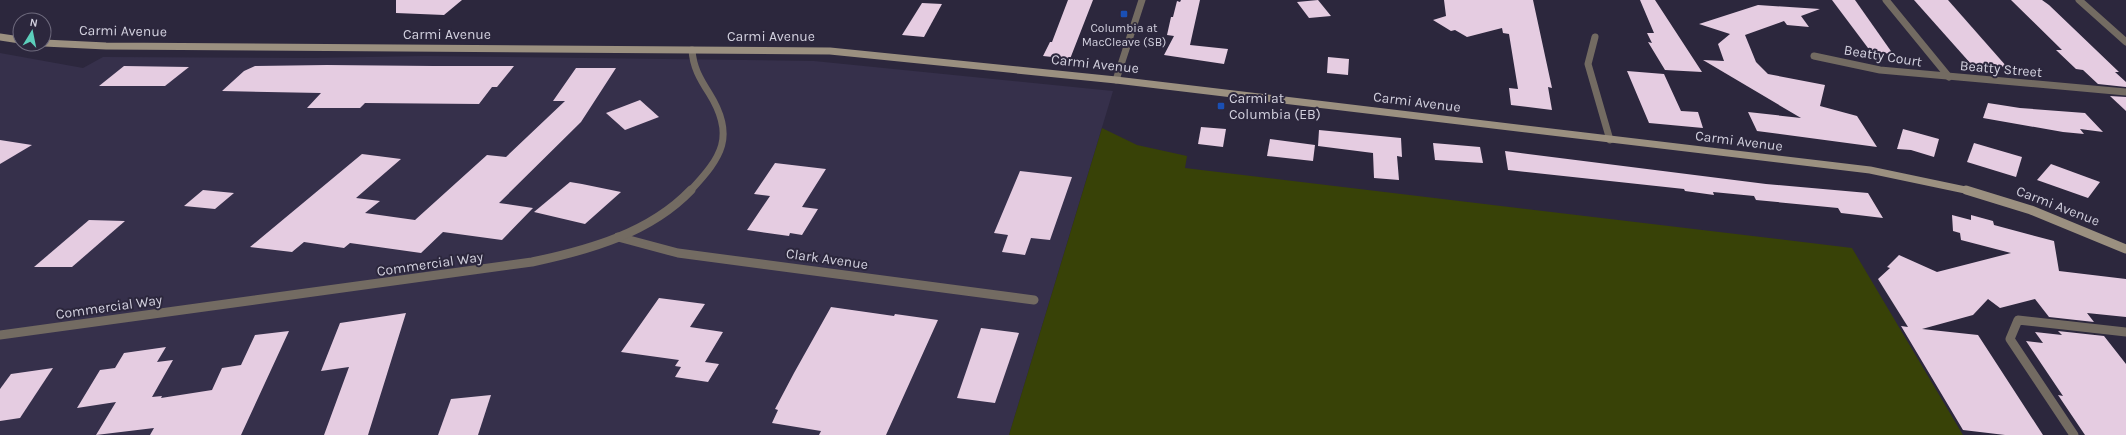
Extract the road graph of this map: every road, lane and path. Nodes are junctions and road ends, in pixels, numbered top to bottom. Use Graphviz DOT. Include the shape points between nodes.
graph roads {
  1 [pos="1142,0"];
  2 [pos="1886,0"];
  3 [pos="2080,0"];
  4 [pos="0,37"];
  5 [pos="1595,37"];
  6 [pos="12,39"];
  7 [pos="2126,42"];
  8 [pos="52,43"];
  9 [pos="692,50"];
  10 [pos="1814,56"];
  11 [pos="1949,77"];
  12 [pos="1116,80"];
  13 [pos="2126,92"];
  14 [pos="1610,140"];
  15 [pos="618,237"];
  16 [pos="2126,249"];
  17 [pos="1034,300"];
  18 [pos="2126,332"];
  19 [pos="0,335"];
  20 [pos="2074,435"];
  1 -- 12 [label="street"];
  2 -- 11 [label="street, Beatty Street"];
  3 -- 7 [label="street"];
  4 -- 6 [label="street"];
  5 -- 14 [label="street" via="1588,64"];
  8 -- 9 [label="street, Carmi Avenue" via="106,46"];
  9 -- 12 [label="street, Carmi Avenue" via="830,51"];
  9 -- 15 [label="street, Commercial Way" via="694,67 719,111 724,133 722,144 709,170 678,202 654,219"];
  10 -- 11 [label="street, Beatty Court" via="1880,70"];
  11 -- 13 [label="street, Beatty Street"];
  12 -- 14 [label="street, Carmi Avenue"];
  14 -- 16 [label="street, Carmi Avenue" via="1918,178 1958,187 2035,211"];
  15 -- 17 [label="street, Clark Avenue" via="678,253"];
  15 -- 19 [label="street, Commercial Way" via="575,252 505,267"];
  18 -- 20 [label="street" via="2018,320 2010,339"];
}
